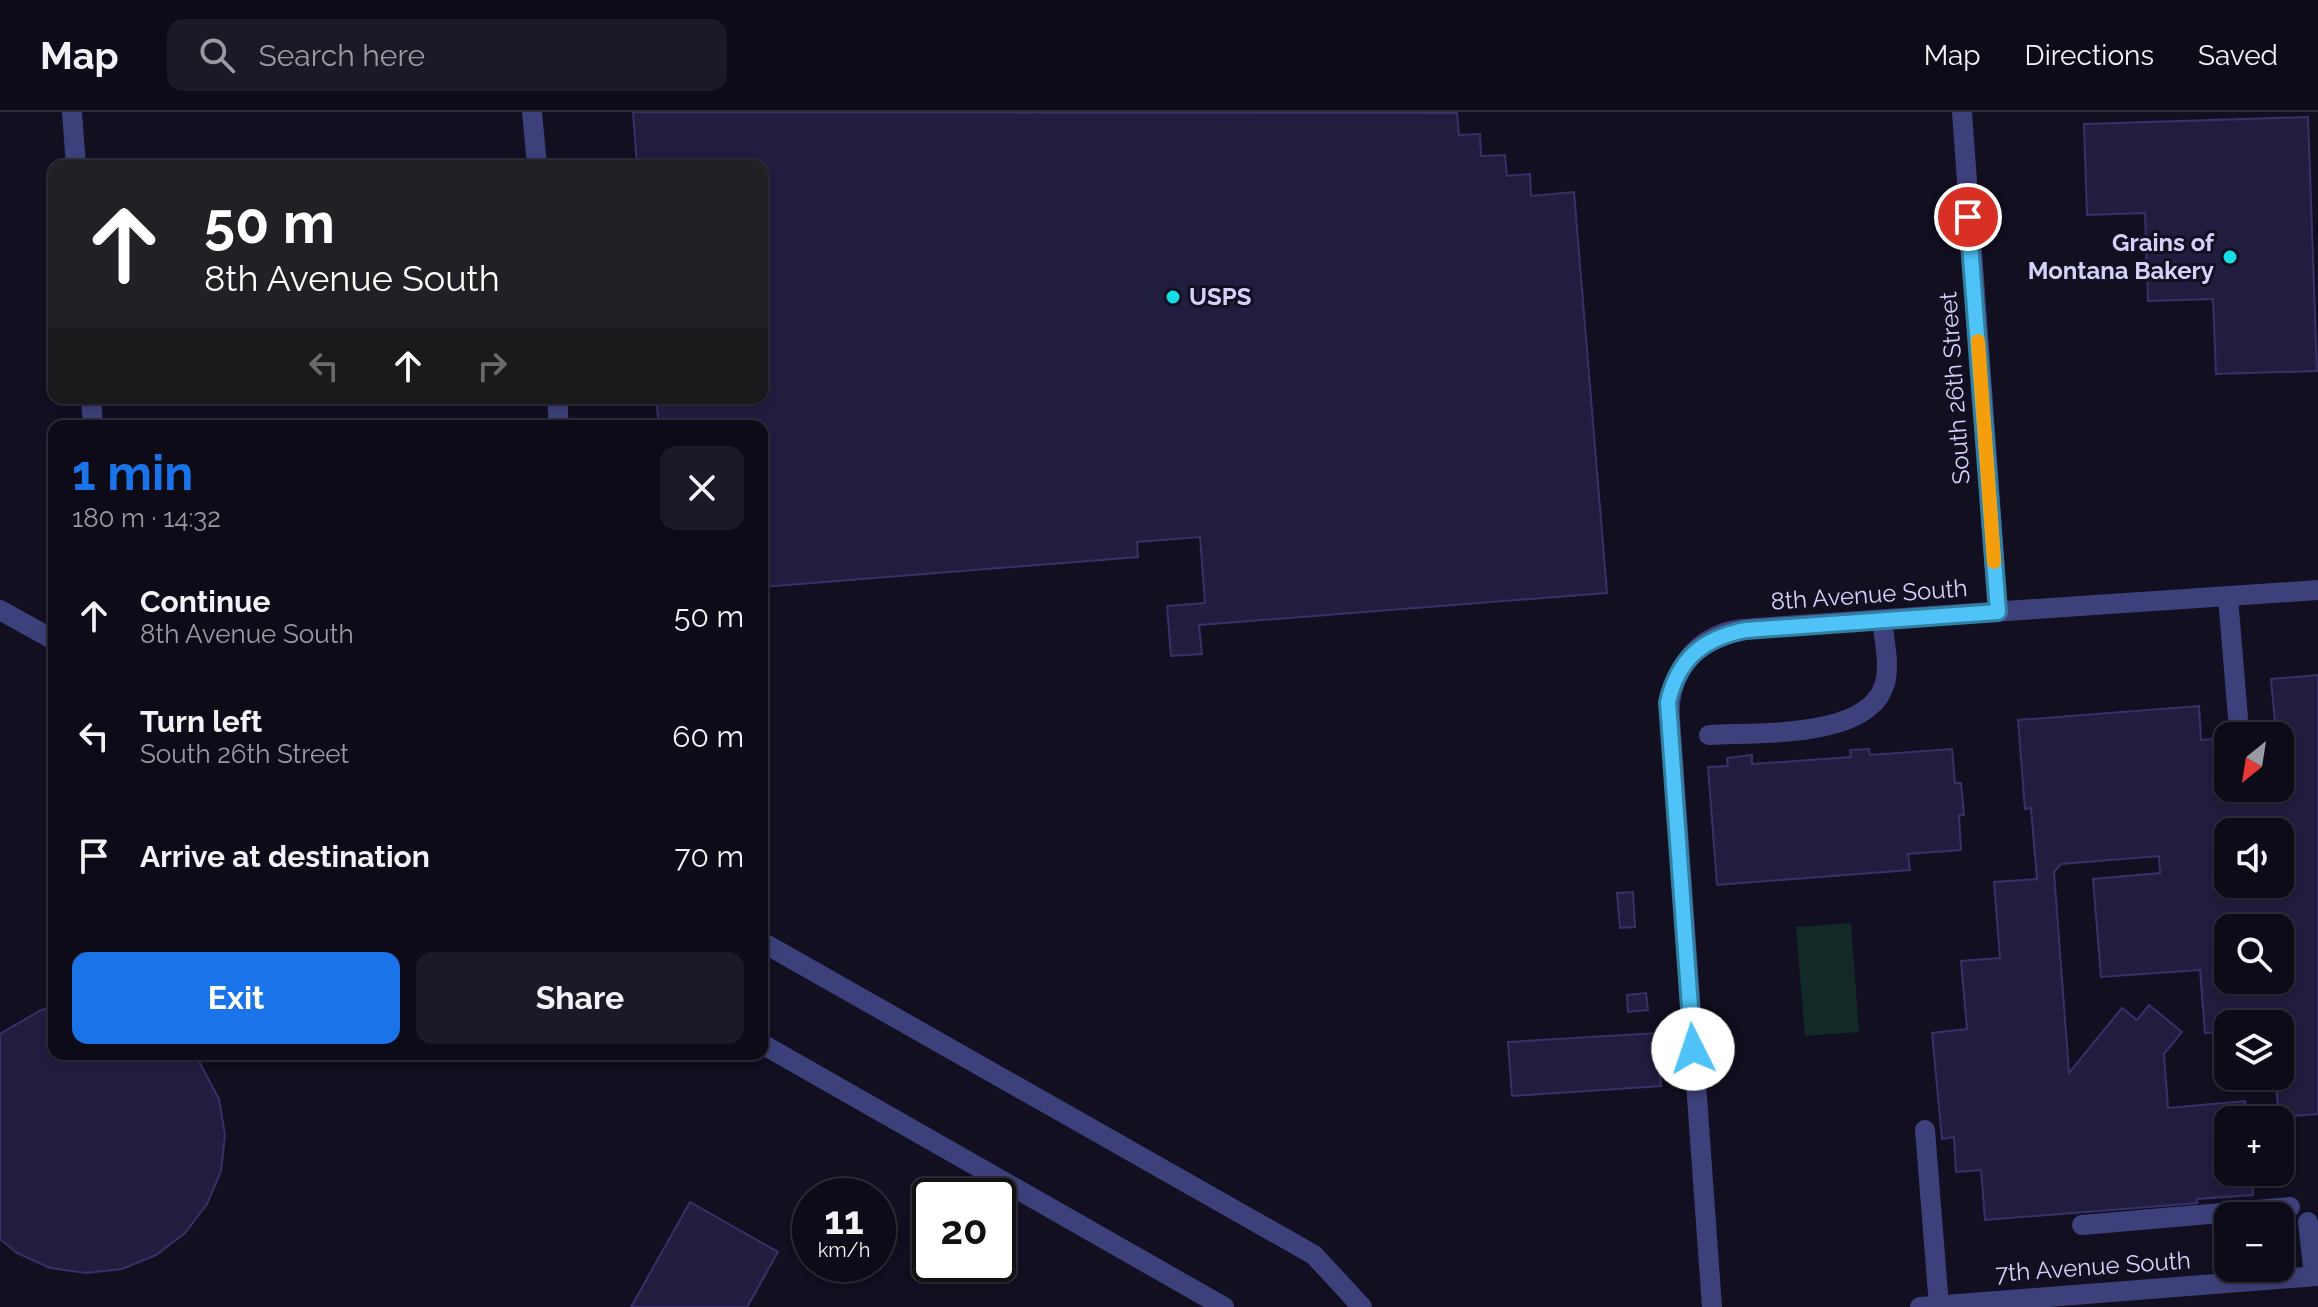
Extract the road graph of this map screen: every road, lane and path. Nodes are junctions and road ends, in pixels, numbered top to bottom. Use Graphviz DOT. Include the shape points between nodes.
graph roads {
  1 [pos="72,112"];
  2 [pos="532,112"];
  3 [pos="1962,112"];
  4 [pos="76,160"];
  5 [pos="536,160"];
  6 [pos="2318,590"];
  7 [pos="2228,597"];
  8 [pos="0,610"];
  9 [pos="1998,612"];
  10 [pos="1882,620"];
  11 [pos="48,637"];
  12 [pos="2238,718"];
  13 [pos="1709,735"];
  14 [pos="768,945"];
  15 [pos="768,1047"];
  16 [pos="1925,1130"];
  17 [pos="2214,1214"];
  18 [pos="2308,1222"];
  19 [pos="2082,1225"];
  20 [pos="2316,1276"];
  21 [pos="2046,1302"];
  22 [pos="1930,1306"];
  23 [pos="1224,1307"];
  24 [pos="1362,1307"];
  25 [pos="1712,1307"];
  1 -- 4 [label="street"];
  2 -- 5 [label="street"];
  3 -- 9 [label="street, South 26th Street"];
  6 -- 7 [label="street, 8th Avenue South"];
  7 -- 9 [label="street, 8th Avenue South"];
  7 -- 12 [label="street"];
  8 -- 11 [label="street"];
  9 -- 10 [label="street, 8th Avenue South"];
  10 -- 13 [label="street" via="1885,683 1858,715 1822,728"];
  10 -- 25 [label="street, 8th Avenue South" via="1722,634 1685,663 1668,702"];
  14 -- 24 [label="street" via="1314,1255"];
  15 -- 23 [label="street"];
  16 -- 22 [label="street"];
  17 -- 19 [label="street"];
  18 -- 20 [label="street"];
  20 -- 21 [label="street, 7th Avenue South"];
  21 -- 22 [label="street, 7th Avenue South"];
}
